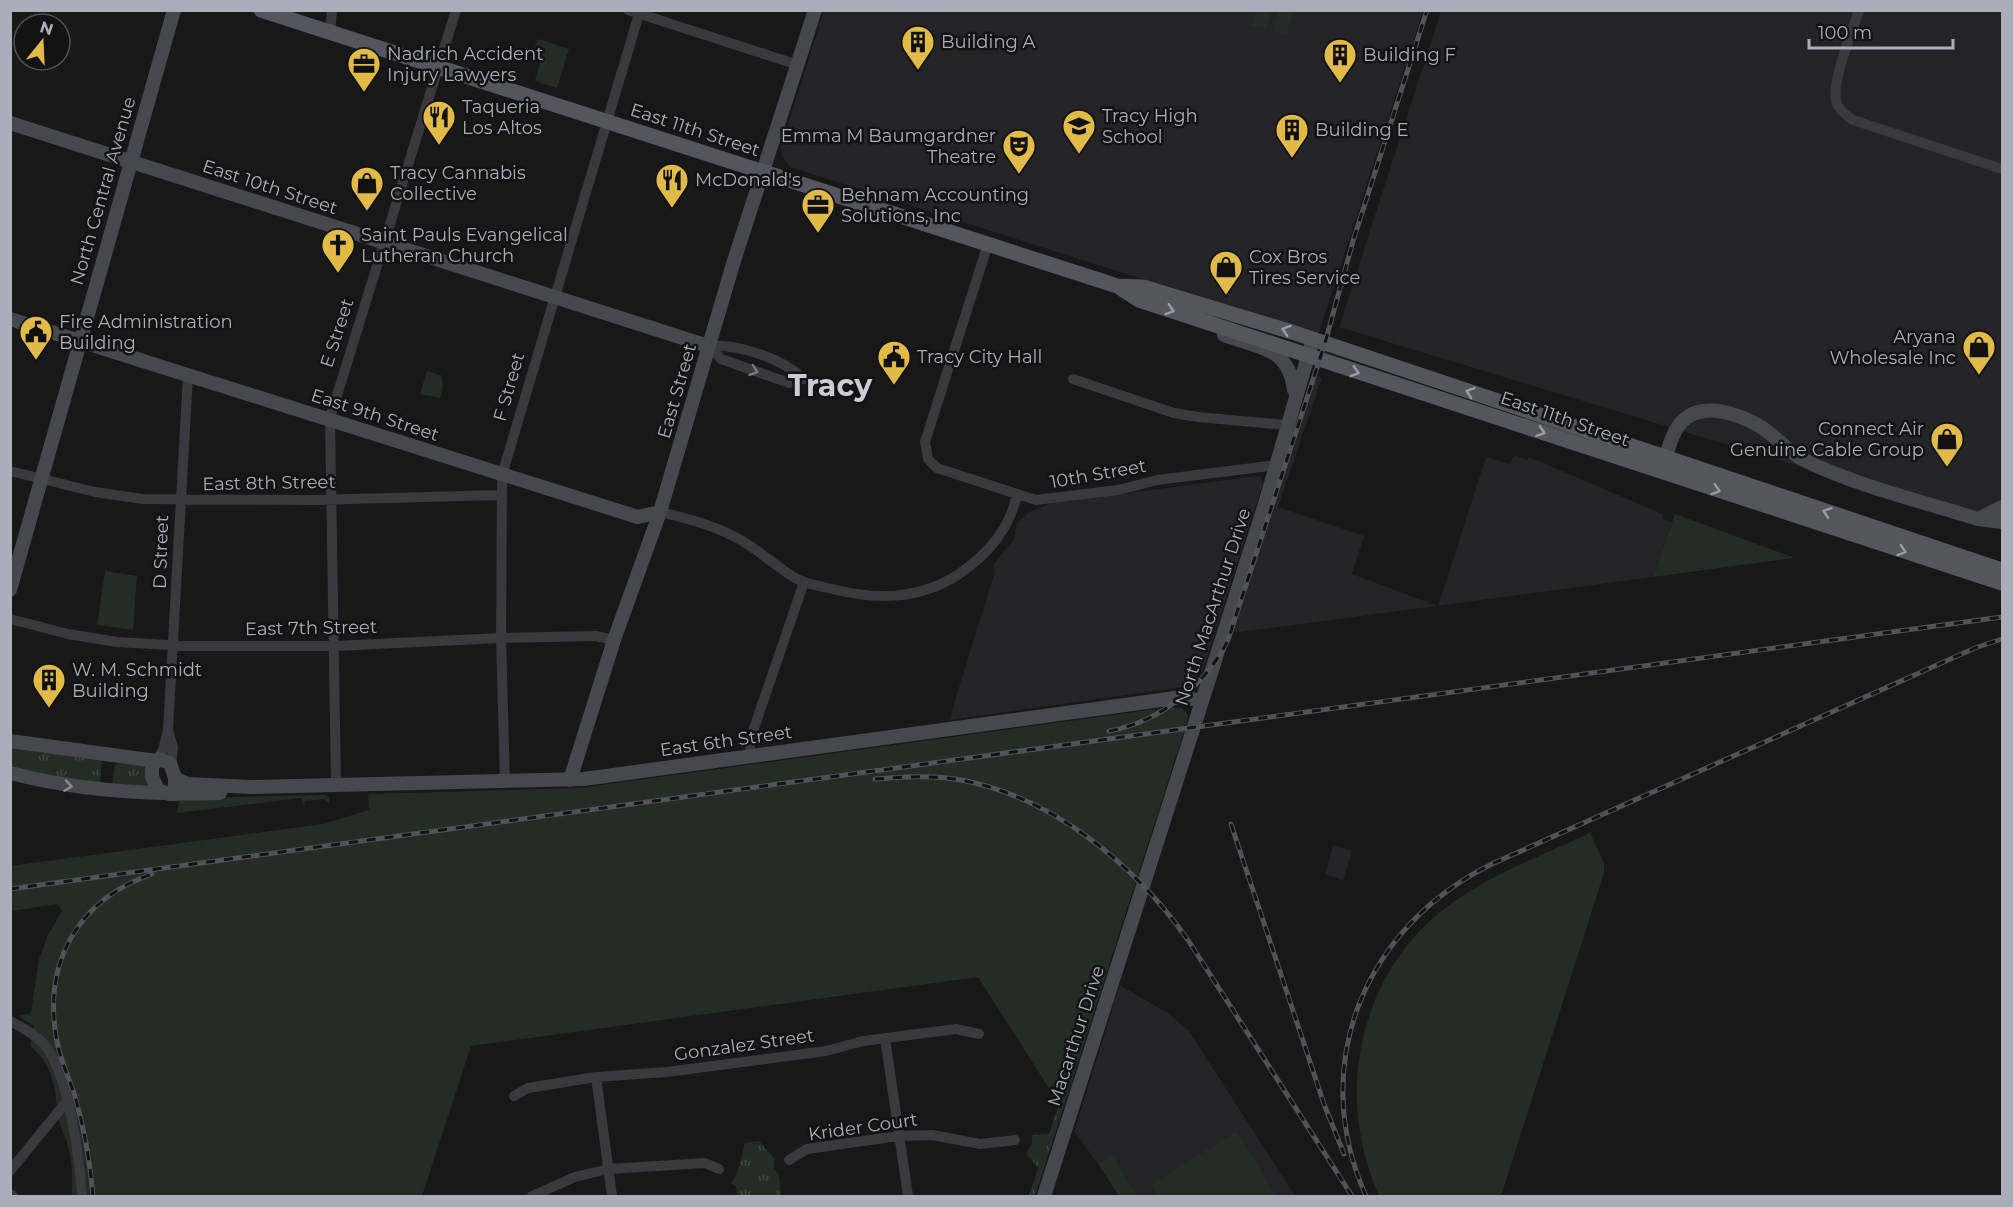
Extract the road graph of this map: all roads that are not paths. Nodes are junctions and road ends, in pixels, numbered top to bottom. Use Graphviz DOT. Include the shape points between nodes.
graph roads {
  1 [pos="174,10"];
  2 [pos="261,10"];
  3 [pos="332,10"];
  4 [pos="456,10"];
  5 [pos="815,10"];
  6 [pos="1859,10"];
  7 [pos="634,12"];
  8 [pos="330,33"];
  9 [pos="798,65"];
  10 [pos="438,68"];
  11 [pos="606,122"];
  12 [pos="10,123"];
  13 [pos="130,161"];
  14 [pos="2002,169"];
  15 [pos="763,172"];
  16 [pos="384,242"];
  17 [pos="988,244"];
  18 [pos="1118,286"];
  19 [pos="554,295"];
  20 [pos="1194,317"];
  21 [pos="10,320"];
  22 [pos="1313,339"];
  23 [pos="80,341"];
  24 [pos="708,346"];
  25 [pos="1308,356"];
  26 [pos="188,375"];
  27 [pos="1074,379"];
  28 [pos="1294,396"];
  29 [pos="330,418"];
  30 [pos="1287,425"];
  31 [pos="1665,457"];
  32 [pos="1277,465"];
  33 [pos="10,471"];
  34 [pos="1660,472"];
  35 [pos="502,475"];
  36 [pos="39,480"];
  37 [pos="500,495"];
  38 [pos="1017,495"];
  39 [pos="331,499"];
  40 [pos="179,501"];
  41 [pos="2002,507"];
  42 [pos="660,512"];
  43 [pos="1978,519"];
  44 [pos="2002,522"];
  45 [pos="2002,570"];
  46 [pos="804,582"];
  47 [pos="2002,583"];
  48 [pos="10,590"];
  49 [pos="10,619"];
  50 [pos="501,638"];
  51 [pos="614,640"];
  52 [pos="173,645"];
  53 [pos="335,646"];
  54 [pos="1202,701"];
  55 [pos="10,741"];
  56 [pos="750,756"];
  57 [pos="165,766"];
  58 [pos="10,773"];
  59 [pos="570,780"];
  60 [pos="505,782"];
  61 [pos="336,786"];
  62 [pos="251,787"];
  63 [pos="166,794"];
  64 [pos="1143,885"];
  65 [pos="10,1021"];
  66 [pos="979,1034"];
  67 [pos="885,1038"];
  68 [pos="596,1077"];
  69 [pos="514,1096"];
  70 [pos="67,1101"];
  71 [pos="898,1136"];
  72 [pos="1015,1140"];
  73 [pos="789,1160"];
  74 [pos="608,1169"];
  75 [pos="719,1169"];
  76 [pos="10,1171"];
  77 [pos="82,1197"];
  78 [pos="532,1197"];
  79 [pos="612,1197"];
  80 [pos="908,1197"];
  81 [pos="1044,1197"];
  1 -- 13 [label="street, North Central Avenue"];
  2 -- 8 [label="main road, East 11th Street"];
  3 -- 8 [label="street"];
  4 -- 10 [label="street, E Street"];
  5 -- 9 [label="street, East Street"];
  6 -- 14 [label="street" via="1835,88 1837,105 1854,120"];
  7 -- 9 [label="street"];
  7 -- 11 [label="street, F Street"];
  8 -- 10 [label="main road, East 11th Street"];
  9 -- 15 [label="street, East Street"];
  10 -- 11 [label="main road, East 11th Street"];
  10 -- 16 [label="street, E Street"];
  11 -- 15 [label="main road, East 11th Street"];
  11 -- 19 [label="street, F Street"];
  12 -- 13 [label="street, East 10th Street"];
  13 -- 16 [label="street, East 10th Street"];
  13 -- 23 [label="street, North Central Avenue"];
  15 -- 17 [label="main road, East 11th Street"];
  15 -- 24 [label="street, East Street"];
  16 -- 19 [label="street, East 10th Street"];
  16 -- 29 [label="street, E Street"];
  17 -- 18 [label="main road, East 11th Street"];
  17 -- 38 [label="street, 10th Street" via="929,428 925,452 937,468"];
  18 -- 20 [label="main road, East 11th Street, one-way" via="1139,300"];
  22 -- 18 [label="main road, East 11th Street, one-way" via="1143,287"];
  19 -- 24 [label="street, East 10th Street"];
  19 -- 35 [label="street, F Street"];
  20 -- 25 [label="main road, East 11th Street"];
  20 -- 28 [label="street" via="1217,332 1279,355 1288,365"];
  21 -- 23 [label="street, East 9th Street"];
  22 -- 25 [label="street, North MacArthur Drive"];
  31 -- 22 [label="main road, East 11th Street, one-way"];
  23 -- 26 [label="street, East 9th Street"];
  23 -- 36 [label="street, North Central Avenue"];
  24 -- 24 [label="street, East 10th Street, one-way" via="721,360 789,383 804,379 793,369 762,357 724,345"];
  24 -- 42 [label="street, East Street"];
  25 -- 28 [label="street, North MacArthur Drive"];
  25 -- 34 [label="main road, East 11th Street, one-way"];
  26 -- 29 [label="street, East 9th Street"];
  26 -- 40 [label="street, D Street"];
  27 -- 30 [label="street" via="1174,413"];
  28 -- 30 [label="street, North MacArthur Drive"];
  29 -- 35 [label="street, East 9th Street"];
  29 -- 39 [label="street, E Street"];
  30 -- 32 [label="street, North MacArthur Drive"];
  31 -- 34 [label="street"];
  31 -- 43 [label="street" via="1675,430 1684,419 1706,410 1719,412 1766,430 1806,461"];
  45 -- 31 [label="main road, East 11th Street, one-way"];
  32 -- 38 [label="street, 10th Street" via="1158,480 1048,500"];
  32 -- 54 [label="street, North MacArthur Drive"];
  33 -- 36 [label="street, East 8th Street"];
  34 -- 47 [label="main road, East 11th Street, one-way"];
  35 -- 37 [label="street, F Street"];
  35 -- 42 [label="street, East 9th Street" via="638,517"];
  36 -- 40 [label="street, East 8th Street" via="129,497"];
  36 -- 48 [label="street, North Central Avenue"];
  37 -- 39 [label="street, East 8th Street"];
  37 -- 50 [label="street, F Street"];
  38 -- 46 [label="street" via="1013,512 998,539 978,561 952,579 922,592 876,598"];
  39 -- 40 [label="street, East 8th Street"];
  39 -- 53 [label="street, E Street"];
  40 -- 52 [label="street, D Street"];
  41 -- 43 [label="street"];
  42 -- 46 [label="street" via="732,535"];
  42 -- 51 [label="street, East Street"];
  43 -- 44 [label="street"];
  46 -- 56 [label="street" via="750,740"];
  49 -- 52 [label="street, East 7th Street" via="87,637"];
  50 -- 51 [label="street, East 7th Street" via="596,636"];
  50 -- 53 [label="street, East 7th Street"];
  50 -- 60 [label="street, F Street"];
  51 -- 59 [label="street, East Street"];
  52 -- 53 [label="street, East 7th Street"];
  52 -- 57 [label="street, D Street" via="168,730 173,747"];
  53 -- 61 [label="street, E Street"];
  54 -- 56 [label="street, East 6th Street" via="1182,697"];
  54 -- 64 [label="street, North MacArthur Drive"];
  55 -- 57 [label="street, East 6th Street"];
  56 -- 59 [label="street, East 6th Street"];
  57 -- 62 [label="street, East 6th Street" via="187,784"];
  57 -- 63 [label="street" via="175,789"];
  57 -- 63 [label="street" via="152,769 152,777 156,788"];
  58 -- 63 [label="street, East 6th Street, one-way" via="78,787"];
  59 -- 60 [label="street, East 6th Street"];
  60 -- 61 [label="street, East 6th Street"];
  61 -- 62 [label="street, East 6th Street"];
  62 -- 63 [label="street, East 6th Street" via="231,792"];
  64 -- 81 [label="street, Macarthur Drive"];
  65 -- 70 [label="street" via="48,1049"];
  66 -- 67 [label="street, Gonzalez Street" via="956,1029"];
  67 -- 68 [label="street, Gonzalez Street" via="826,1051 667,1072"];
  67 -- 71 [label="street"];
  68 -- 69 [label="street, Gonzalez Street" via="528,1088"];
  68 -- 74 [label="street"];
  70 -- 76 [label="street"];
  70 -- 77 [label="street" via="78,1151"];
  71 -- 72 [label="street, Krider Court" via="932,1135 980,1144"];
  71 -- 73 [label="street, Krider Court" via="807,1149"];
  71 -- 80 [label="street"];
  74 -- 75 [label="street" via="705,1163"];
  74 -- 78 [label="street" via="575,1177"];
  74 -- 79 [label="street"];
}
